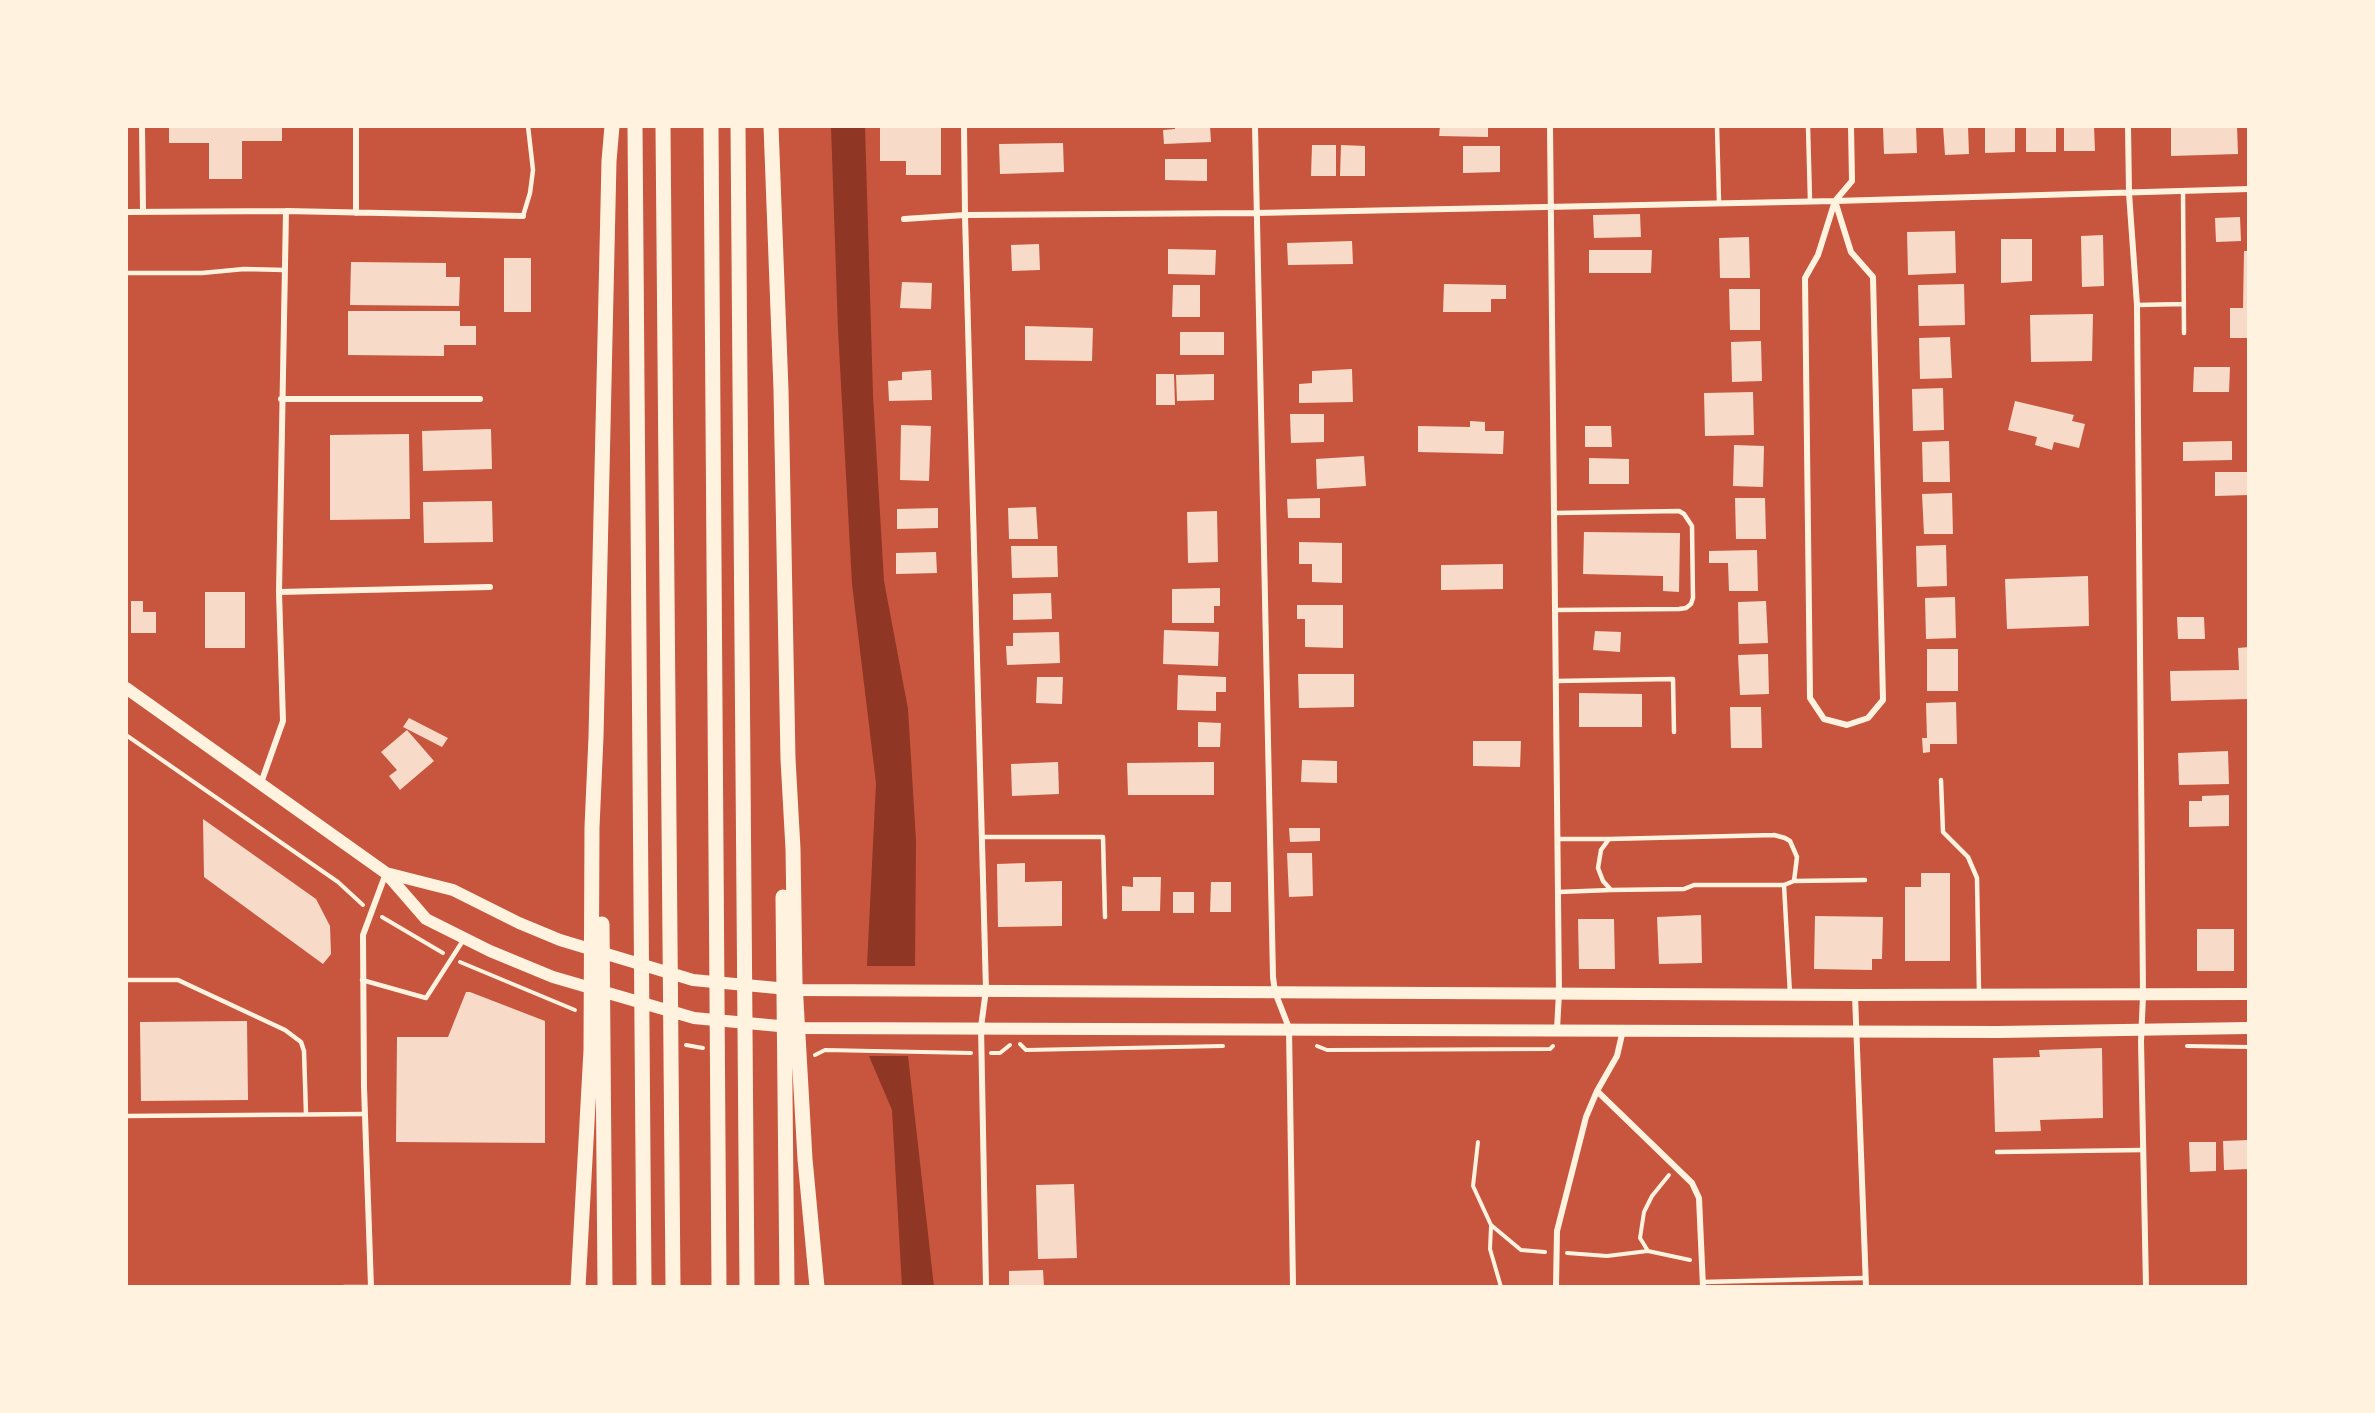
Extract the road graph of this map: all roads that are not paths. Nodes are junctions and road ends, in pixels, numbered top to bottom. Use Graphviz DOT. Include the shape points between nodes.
graph roads {
  1 [pos="142,126"];
  2 [pos="356,126"];
  3 [pos="528,126"];
  4 [pos="612,126"];
  5 [pos="635,126"];
  6 [pos="663,126"];
  7 [pos="711,126"];
  8 [pos="738,126"];
  9 [pos="771,126"];
  10 [pos="964,126"];
  11 [pos="1255,126"];
  12 [pos="1550,126"];
  13 [pos="1717,126"];
  14 [pos="1808,126"];
  15 [pos="1851,126"];
  16 [pos="2128,126"];
  17 [pos="2249,189"];
  18 [pos="2182,191"];
  19 [pos="2129,193"];
  20 [pos="1810,201"];
  21 [pos="1835,201"];
  22 [pos="1719,202"];
  23 [pos="1552,205"];
  24 [pos="143,211"];
  25 [pos="286,211"];
  26 [pos="126,212"];
  27 [pos="356,213"];
  28 [pos="1256,213"];
  29 [pos="965,215"];
  30 [pos="523,216"];
  31 [pos="904,219"];
  32 [pos="285,270"];
  33 [pos="126,273"];
  34 [pos="2184,304"];
  35 [pos="2137,305"];
  36 [pos="2184,333"];
  37 [pos="281,399"];
  38 [pos="480,399"];
  39 [pos="1555,513"];
  40 [pos="490,587"];
  41 [pos="279,592"];
  42 [pos="1556,610"];
  43 [pos="1556,681"];
  44 [pos="126,688"];
  45 [pos="1674,732"];
  46 [pos="1941,780"];
  47 [pos="261,784"];
  48 [pos="982,837"];
  49 [pos="1558,839"];
  50 [pos="1609,839"];
  51 [pos="386,873"];
  52 [pos="1865,880"];
  53 [pos="1794,881"];
  54 [pos="1784,885"];
  55 [pos="1611,890"];
  56 [pos="1558,892"];
  57 [pos="1105,917"];
  58 [pos="788,932"];
  59 [pos="464,938"];
  60 [pos="126,980"];
  61 [pos="362,980"];
  62 [pos="986,990"];
  63 [pos="1275,992"];
  64 [pos="1559,993"];
  65 [pos="2249,994"];
  66 [pos="1790,995"];
  67 [pos="1856,995"];
  68 [pos="1979,995"];
  69 [pos="2144,996"];
  70 [pos="981,1027"];
  71 [pos="1289,1028"];
  72 [pos="2249,1028"];
  73 [pos="1557,1029"];
  74 [pos="1624,1029"];
  75 [pos="1857,1030"];
  76 [pos="2141,1030"];
  77 [pos="597,1051"];
  78 [pos="1597,1091"];
  79 [pos="306,1114"];
  80 [pos="365,1114"];
  81 [pos="126,1116"];
  82 [pos="2143,1150"];
  83 [pos="1997,1152"];
  84 [pos="1865,1278"];
  85 [pos="1703,1284"];
  86 [pos="344,1287"];
  87 [pos="371,1287"];
  88 [pos="578,1287"];
  89 [pos="605,1287"];
  90 [pos="644,1287"];
  91 [pos="673,1287"];
  92 [pos="719,1287"];
  93 [pos="747,1287"];
  94 [pos="787,1287"];
  95 [pos="817,1287"];
  96 [pos="986,1287"];
  97 [pos="1293,1287"];
  98 [pos="1556,1287"];
  99 [pos="1866,1287"];
  100 [pos="2146,1287"];
  1 -- 24 [label="street"];
  2 -- 27 [label="street"];
  3 -- 30 [label="lane" via="533,170"];
  4 -- 77 [label="highway" via="592,827 597,894"];
  5 -- 90 [label="highway"];
  6 -- 91 [label="highway"];
  7 -- 92 [label="highway"];
  8 -- 93 [label="highway"];
  9 -- 58 [label="highway" via="782,399 788,759 782,849"];
  10 -- 29 [label="street"];
  11 -- 28 [label="street"];
  12 -- 23 [label="street"];
  13 -- 22 [label="lane"];
  14 -- 20 [label="lane"];
  15 -- 21 [label="street" via="1852,181"];
  16 -- 19 [label="street"];
  17 -- 18 [label="street"];
  18 -- 19 [label="street"];
  18 -- 34 [label="lane"];
  19 -- 21 [label="street"];
  19 -- 35 [label="street"];
  20 -- 21 [label="street"];
  20 -- 22 [label="street"];
  21 -- 21 [label="street" via="1851,252 1874,277 1883,700 1868,718 1847,725 1824,719 1810,698 1805,278 1818,255"];
  22 -- 23 [label="street"];
  23 -- 28 [label="street"];
  23 -- 39 [label="street"];
  24 -- 25 [label="street"];
  24 -- 26 [label="street"];
  25 -- 27 [label="street"];
  25 -- 32 [label="street"];
  27 -- 30 [label="street"];
  28 -- 29 [label="street"];
  28 -- 63 [label="street"];
  29 -- 31 [label="street"];
  29 -- 48 [label="street"];
  32 -- 33 [label="lane"];
  32 -- 37 [label="street"];
  34 -- 35 [label="lane"];
  34 -- 36 [label="lane"];
  35 -- 69 [label="street"];
  37 -- 38 [label="street"];
  37 -- 41 [label="street"];
  39 -- 42 [label="street"];
  39 -- 42 [label="lane" via="1684,514 1692,526 1693,598 1686,608 1679,609"];
  40 -- 41 [label="street"];
  41 -- 47 [label="street" via="283,721"];
  42 -- 43 [label="street"];
  43 -- 45 [label="lane" via="1673,679"];
  43 -- 49 [label="street"];
  44 -- 47 [label="main road"];
  46 -- 68 [label="lane" via="1943,832 1968,857 1977,878"];
  47 -- 51 [label="main road"];
  48 -- 57 [label="lane" via="1103,837"];
  48 -- 62 [label="street"];
  49 -- 50 [label="lane"];
  49 -- 56 [label="street"];
  50 -- 53 [label="lane" via="1781,836 1795,850"];
  50 -- 55 [label="lane" via="1597,862 1600,875"];
  51 -- 59 [label="main road" via="426,919"];
  51 -- 61 [label="street" via="363,935"];
  51 -- 62 [label="main road" via="453,890 560,940 693,980 798,990"];
  52 -- 53 [label="lane"];
  53 -- 54 [label="lane"];
  54 -- 55 [label="lane"];
  54 -- 66 [label="lane"];
  55 -- 56 [label="lane"];
  56 -- 64 [label="street"];
  58 -- 94 [label="highway"];
  58 -- 95 [label="highway"];
  59 -- 61 [label="lane" via="426,998"];
  59 -- 70 [label="main road" via="553,977 694,1018 800,1028"];
  60 -- 79 [label="lane" via="178,980 285,1030 301,1042 304,1051"];
  61 -- 80 [label="street"];
  62 -- 63 [label="main road"];
  62 -- 70 [label="street"];
  63 -- 64 [label="main road"];
  63 -- 71 [label="street"];
  64 -- 66 [label="main road"];
  64 -- 73 [label="street"];
  65 -- 69 [label="main road"];
  66 -- 67 [label="main road"];
  67 -- 68 [label="main road"];
  67 -- 75 [label="street"];
  68 -- 69 [label="main road"];
  69 -- 76 [label="street"];
  70 -- 71 [label="main road"];
  70 -- 96 [label="street"];
  71 -- 73 [label="main road"];
  71 -- 97 [label="street"];
  72 -- 76 [label="main road"];
  73 -- 74 [label="main road"];
  74 -- 75 [label="main road"];
  74 -- 78 [label="street" via="1617,1056"];
  75 -- 76 [label="main road"];
  75 -- 84 [label="street"];
  76 -- 82 [label="street"];
  77 -- 88 [label="highway"];
  77 -- 89 [label="highway"];
  78 -- 85 [label="street" via="1692,1183 1699,1198"];
  78 -- 98 [label="street" via="1586,1117 1557,1231"];
  79 -- 80 [label="lane"];
  79 -- 81 [label="lane"];
  80 -- 87 [label="street"];
  82 -- 83 [label="lane"];
  82 -- 100 [label="street"];
  84 -- 85 [label="lane"];
  84 -- 99 [label="street"];
  86 -- 87 [label="lane"];
}
